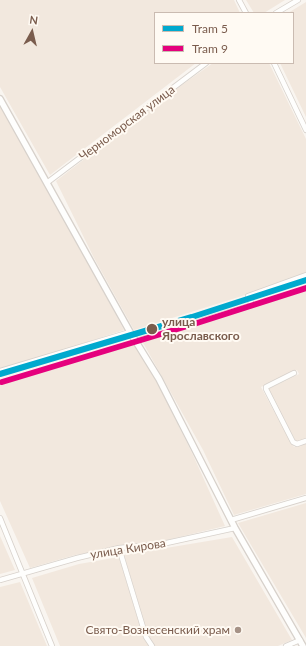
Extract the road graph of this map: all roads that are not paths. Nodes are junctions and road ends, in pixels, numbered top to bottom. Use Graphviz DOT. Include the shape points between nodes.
graph roads {
  1 [pos="239,0"];
  2 [pos="298,0"];
  3 [pos="245,12"];
  4 [pos="278,12"];
  5 [pos="205,64"];
  6 [pos="274,64"];
  7 [pos="0,100"];
  8 [pos="306,130"];
  9 [pos="48,182"];
  10 [pos="306,275"];
  11 [pos="130,332"];
  12 [pos="136,341"];
  13 [pos="0,371"];
  14 [pos="294,373"];
  15 [pos="306,441"];
  16 [pos="306,498"];
  17 [pos="0,518"];
  18 [pos="231,520"];
  19 [pos="235,528"];
  20 [pos="119,548"];
  21 [pos="23,574"];
  22 [pos="0,580"];
  23 [pos="300,640"];
  24 [pos="52,646"];
  25 [pos="152,646"];
  26 [pos="286,646"];
  27 [pos="303,646"];
  1 -- 3 [label="street"];
  2 -- 4 [label="street"];
  5 -- 9 [label="street, Черноморская улица"];
  6 -- 8 [label="street"];
  7 -- 9 [label="street"];
  9 -- 11 [label="street"];
  10 -- 12 [label="street" via="248,296 252,305"];
  11 -- 12 [label="street"];
  11 -- 13 [label="street"];
  12 -- 18 [label="street" via="159,379"];
  14 -- 15 [label="street" via="266,386 266,389 293,442 297,444"];
  16 -- 18 [label="street"];
  17 -- 21 [label="street"];
  18 -- 19 [label="street"];
  19 -- 20 [label="street, улица Кирова" via="162,544"];
  19 -- 23 [label="street"];
  20 -- 21 [label="street, улица Кирова"];
  20 -- 25 [label="street" via="146,637"];
  21 -- 22 [label="street, улица Кирова"];
  21 -- 24 [label="street"];
  23 -- 26 [label="street"];
  23 -- 27 [label="street"];
}
